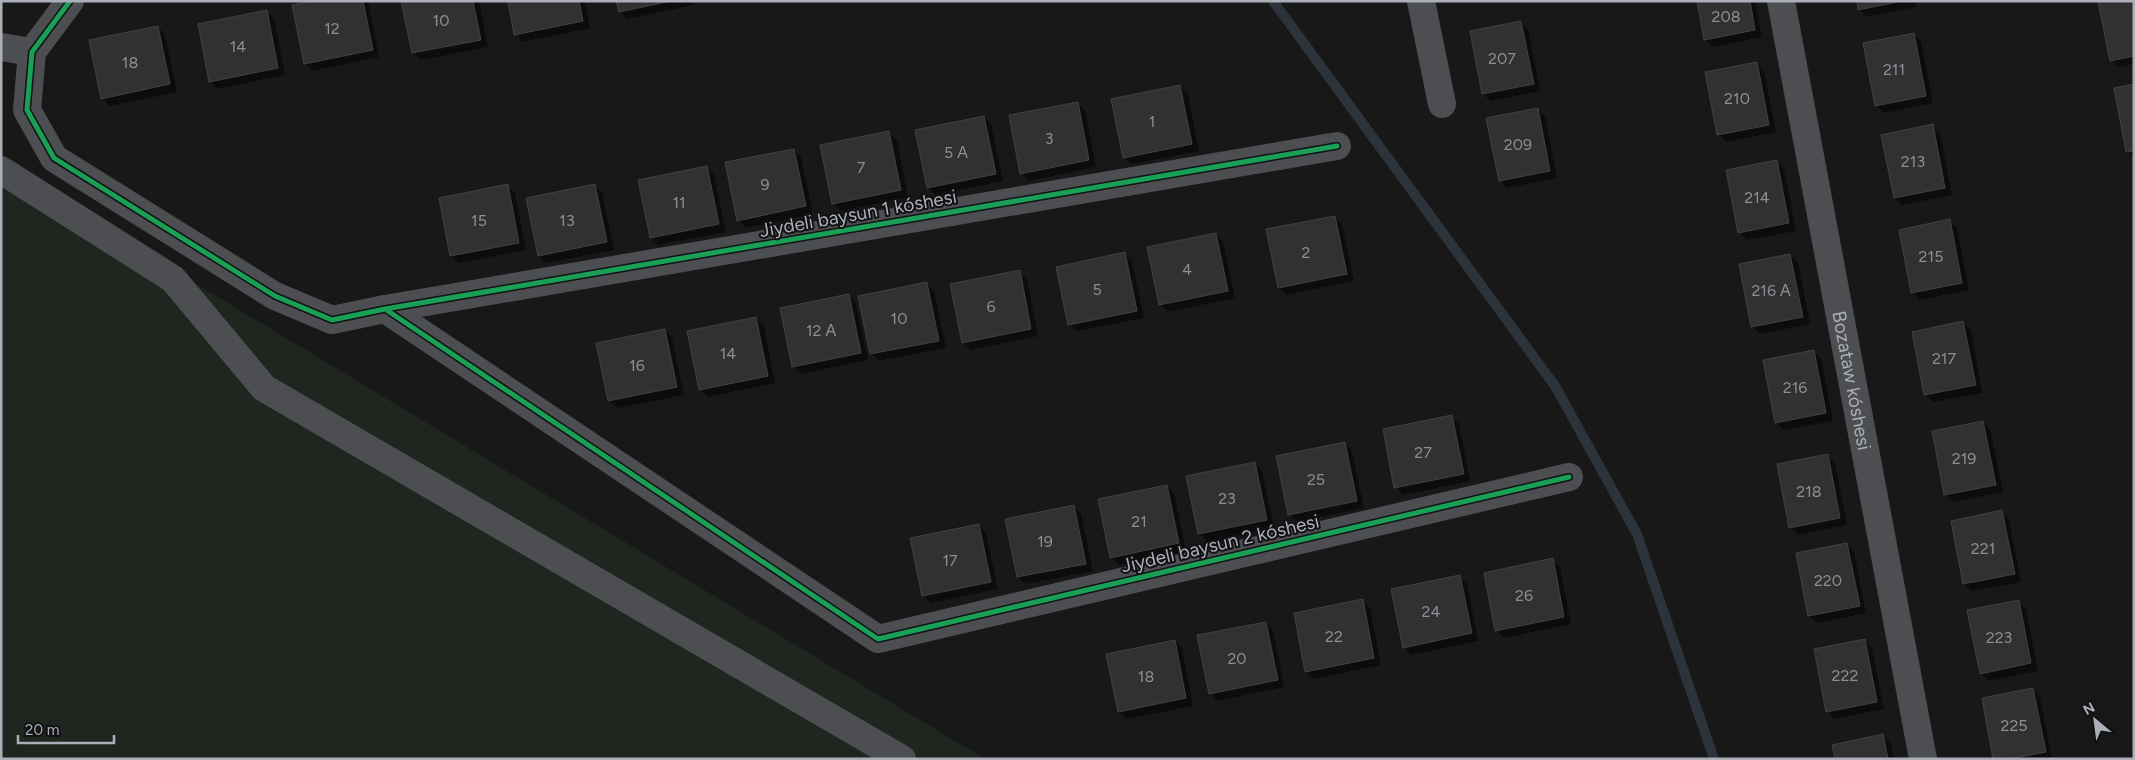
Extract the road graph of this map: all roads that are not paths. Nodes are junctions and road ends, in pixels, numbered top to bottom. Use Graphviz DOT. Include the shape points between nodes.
graph roads {
  1 [pos="70,1"];
  2 [pos="1421,1"];
  3 [pos="1782,1"];
  4 [pos="1,47"];
  5 [pos="32,52"];
  6 [pos="1442,104"];
  7 [pos="1337,146"];
  8 [pos="1,170"];
  9 [pos="385,309"];
  10 [pos="1569,477"];
  11 [pos="902,759"];
  12 [pos="1923,759"];
  1 -- 5 [label="street"];
  2 -- 6 [label="street"];
  3 -- 12 [label="street, Bozataw kóshesi"];
  4 -- 5 [label="street"];
  5 -- 9 [label="street, Jiydeli baysun 1 kóshesi" via="27,110 54,158 275,296 332,320"];
  7 -- 9 [label="street, Jiydeli baysun 1 kóshesi"];
  8 -- 11 [label="street" via="173,278 264,388"];
  9 -- 10 [label="street, Jiydeli baysun 2 kóshesi" via="878,638"];
}
